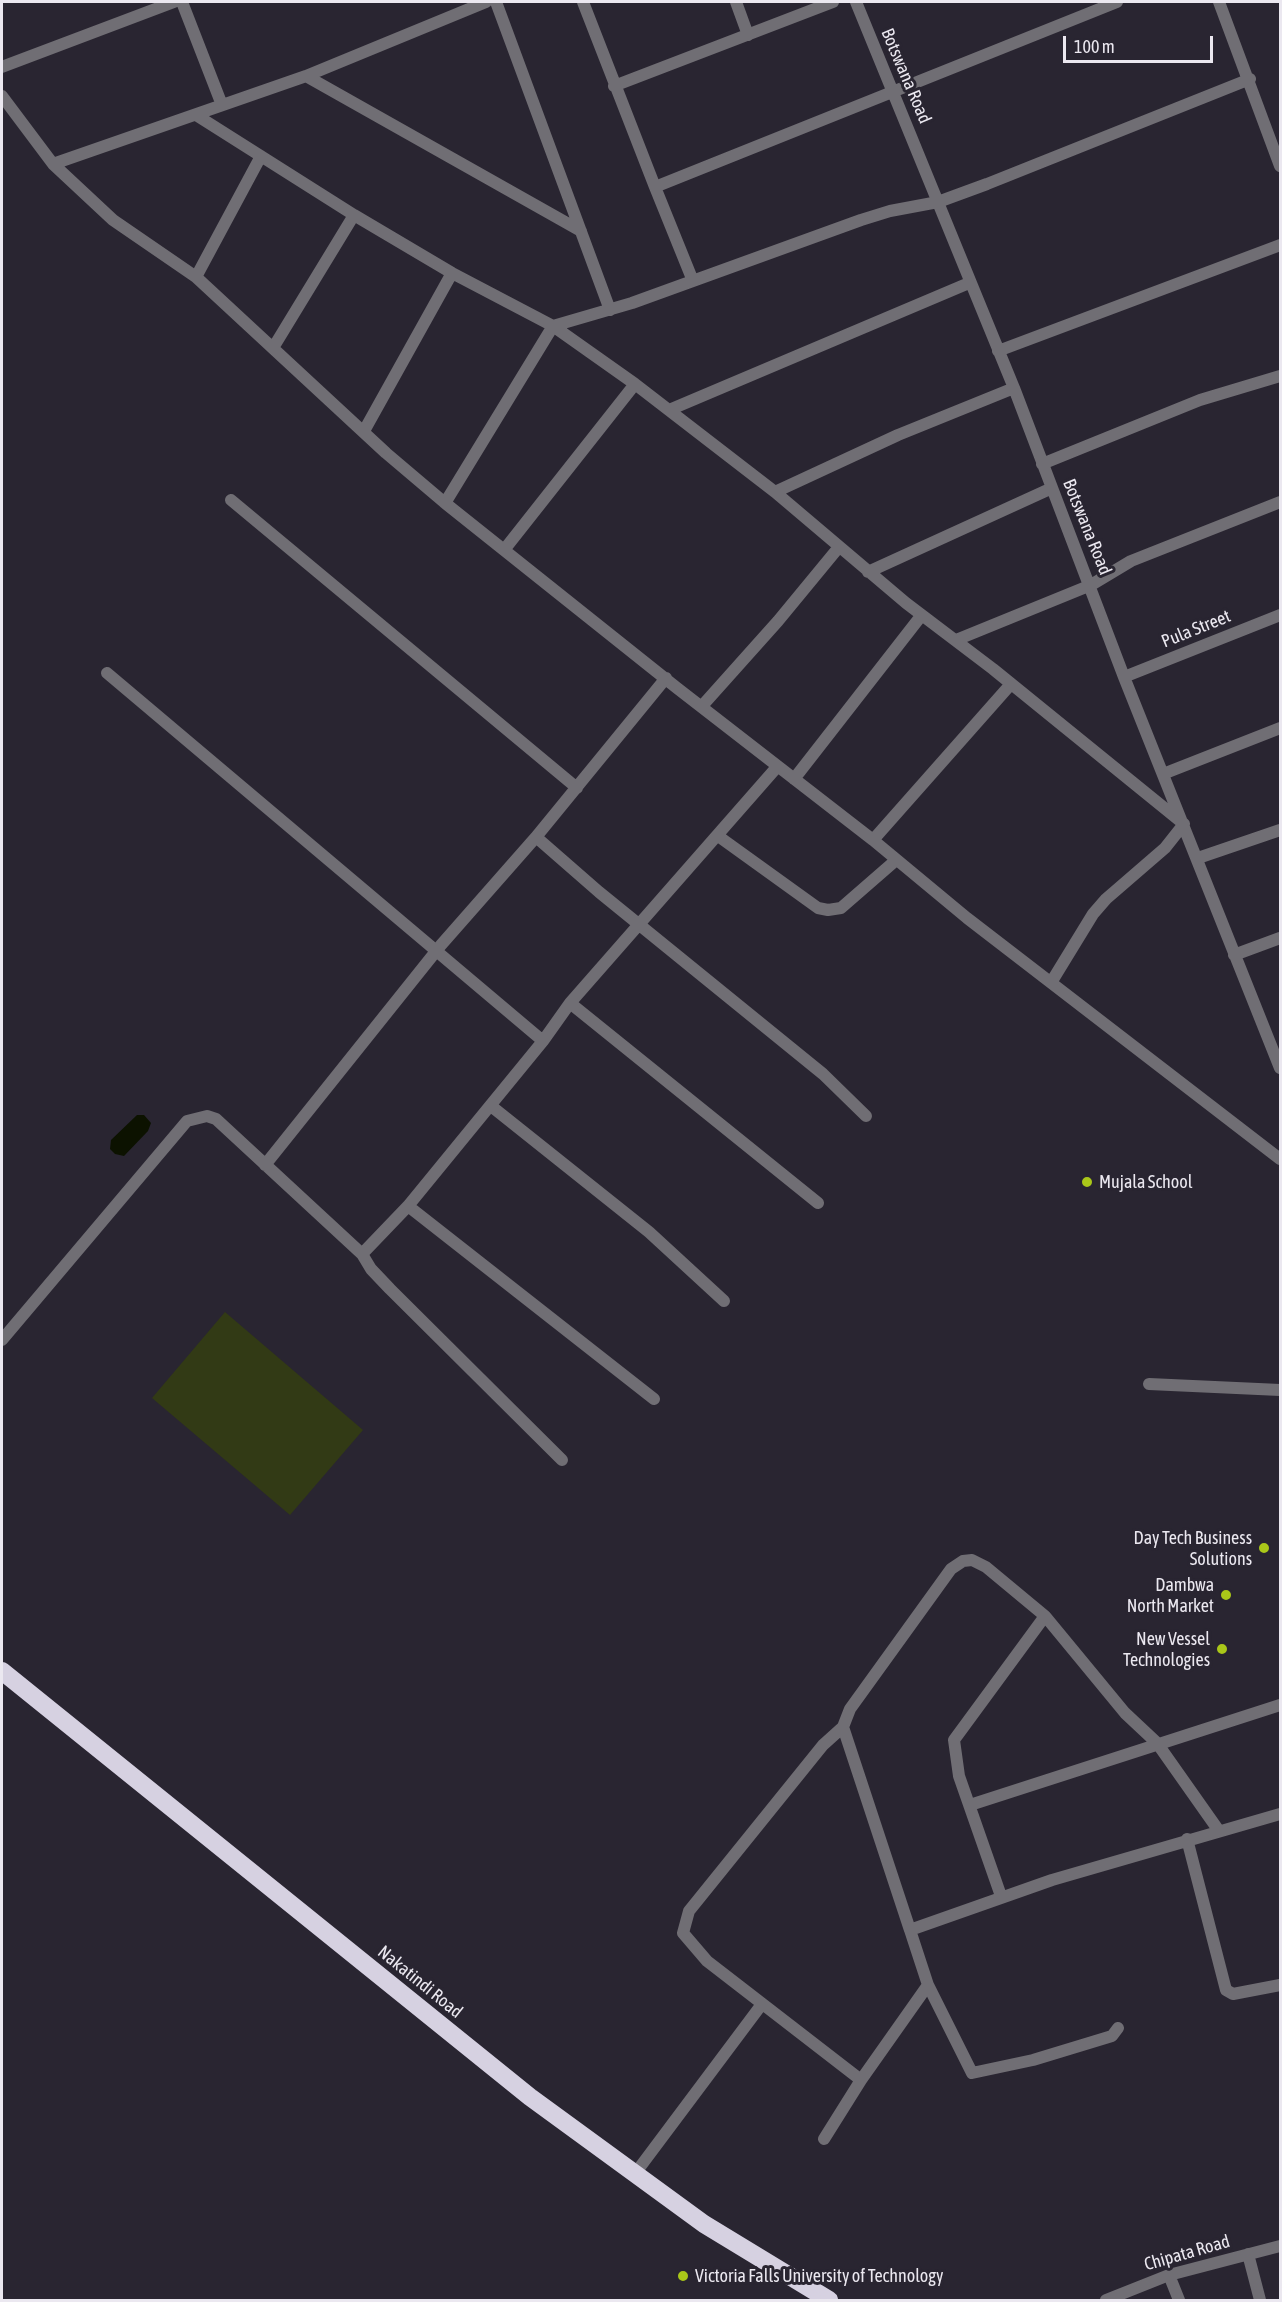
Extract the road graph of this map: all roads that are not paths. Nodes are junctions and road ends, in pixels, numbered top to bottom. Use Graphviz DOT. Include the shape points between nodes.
graph roads {
  1 [pos="174,2"];
  2 [pos="182,2"];
  3 [pos="486,2"];
  4 [pos="496,2"];
  5 [pos="583,2"];
  6 [pos="736,2"];
  7 [pos="833,2"];
  8 [pos="856,2"];
  9 [pos="1117,2"];
  10 [pos="1219,2"];
  11 [pos="748,35"];
  12 [pos="2,67"];
  13 [pos="306,76"];
  14 [pos="1250,79"];
  15 [pos="614,86"];
  16 [pos="893,91"];
  17 [pos="2,96"];
  18 [pos="222,105"];
  19 [pos="196,115"];
  20 [pos="261,156"];
  21 [pos="53,164"];
  22 [pos="1281,166"];
  23 [pos="655,187"];
  24 [pos="938,201"];
  25 [pos="354,216"];
  26 [pos="581,231"];
  27 [pos="1281,245"];
  28 [pos="452,273"];
  29 [pos="195,277"];
  30 [pos="693,281"];
  31 [pos="969,282"];
  32 [pos="610,310"];
  33 [pos="553,326"];
  34 [pos="273,348"];
  35 [pos="998,351"];
  36 [pos="1281,376"];
  37 [pos="635,384"];
  38 [pos="1014,388"];
  39 [pos="669,410"];
  40 [pos="364,431"];
  41 [pos="1042,464"];
  42 [pos="1052,488"];
  43 [pos="775,492"];
  44 [pos="231,500"];
  45 [pos="1281,502"];
  46 [pos="445,503"];
  47 [pos="839,547"];
  48 [pos="504,550"];
  49 [pos="868,572"];
  50 [pos="1091,585"];
  51 [pos="1281,615"];
  52 [pos="921,616"];
  53 [pos="956,640"];
  54 [pos="107,673"];
  55 [pos="1124,676"];
  56 [pos="666,678"];
  57 [pos="1011,684"];
  58 [pos="702,706"];
  59 [pos="1281,728"];
  60 [pos="777,767"];
  61 [pos="1163,774"];
  62 [pos="794,779"];
  63 [pos="577,788"];
  64 [pos="1184,824"];
  65 [pos="1281,830"];
  66 [pos="718,836"];
  67 [pos="536,837"];
  68 [pos="873,840"];
  69 [pos="1198,858"];
  70 [pos="895,861"];
  71 [pos="640,926"];
  72 [pos="1281,938"];
  73 [pos="436,953"];
  74 [pos="1234,955"];
  75 [pos="1052,981"];
  76 [pos="570,1003"];
  77 [pos="543,1041"];
  78 [pos="1281,1068"];
  79 [pos="490,1106"];
  80 [pos="866,1116"];
  81 [pos="1281,1160"];
  82 [pos="266,1165"];
  83 [pos="818,1203"];
  84 [pos="408,1206"];
  85 [pos="362,1254"];
  86 [pos="724,1301"];
  87 [pos="2,1340"];
  88 [pos="1149,1384"];
  89 [pos="1281,1390"];
  90 [pos="654,1399"];
  91 [pos="562,1460"];
  92 [pos="1045,1616"];
  93 [pos="2,1671"];
  94 [pos="1281,1705"];
  95 [pos="843,1727"];
  96 [pos="1157,1743"];
  97 [pos="970,1804"];
  98 [pos="1281,1814"];
  99 [pos="1219,1831"];
  100 [pos="1187,1839"];
  101 [pos="1001,1896"];
  102 [pos="910,1930"];
  103 [pos="1281,1984"];
  104 [pos="928,1985"];
  105 [pos="762,2004"];
  106 [pos="1118,2028"];
  107 [pos="861,2080"];
  108 [pos="824,2139"];
  109 [pos="634,2175"];
  110 [pos="1281,2246"];
  111 [pos="1248,2254"];
  112 [pos="1169,2275"];
  113 [pos="829,2301"];
  114 [pos="1106,2301"];
  115 [pos="1179,2301"];
  116 [pos="1260,2301"];
  1 -- 12 [label="street"];
  2 -- 18 [label="street"];
  3 -- 13 [label="street"];
  4 -- 26 [label="street"];
  5 -- 15 [label="street"];
  6 -- 11 [label="street"];
  7 -- 11 [label="street"];
  8 -- 16 [label="street, Botswana Road"];
  9 -- 16 [label="street"];
  10 -- 14 [label="street"];
  11 -- 15 [label="street"];
  13 -- 18 [label="street"];
  13 -- 26 [label="street"];
  14 -- 22 [label="street"];
  14 -- 24 [label="street"];
  15 -- 23 [label="street"];
  16 -- 23 [label="street"];
  16 -- 24 [label="street, Botswana Road"];
  17 -- 21 [label="street"];
  18 -- 19 [label="street"];
  19 -- 20 [label="street"];
  19 -- 21 [label="street"];
  20 -- 25 [label="street"];
  20 -- 29 [label="street"];
  21 -- 29 [label="street" via="113,220"];
  23 -- 30 [label="street"];
  24 -- 30 [label="street" via="861,220"];
  24 -- 31 [label="street, Botswana Road"];
  25 -- 28 [label="street"];
  25 -- 34 [label="street"];
  26 -- 32 [label="street"];
  27 -- 35 [label="street"];
  28 -- 33 [label="street"];
  28 -- 40 [label="street"];
  29 -- 34 [label="street"];
  30 -- 32 [label="street"];
  31 -- 35 [label="street, Botswana Road"];
  31 -- 39 [label="street"];
  32 -- 33 [label="street"];
  33 -- 37 [label="street"];
  33 -- 46 [label="street"];
  34 -- 40 [label="street"];
  35 -- 38 [label="street, Botswana Road"];
  36 -- 41 [label="street" via="1200,400"];
  37 -- 39 [label="street"];
  37 -- 48 [label="street"];
  38 -- 41 [label="street, Botswana Road"];
  38 -- 43 [label="street" via="898,435"];
  39 -- 43 [label="street"];
  40 -- 46 [label="street"];
  41 -- 42 [label="street, Botswana Road"];
  42 -- 49 [label="street"];
  42 -- 50 [label="street, Botswana Road"];
  43 -- 47 [label="street"];
  44 -- 63 [label="street"];
  45 -- 50 [label="street" via="1131,561"];
  46 -- 48 [label="street"];
  47 -- 49 [label="street"];
  47 -- 58 [label="street"];
  48 -- 56 [label="street"];
  49 -- 52 [label="street"];
  50 -- 53 [label="street"];
  50 -- 55 [label="street, Botswana Road"];
  51 -- 55 [label="street, Pula Street"];
  52 -- 53 [label="street"];
  52 -- 62 [label="street"];
  53 -- 57 [label="street"];
  54 -- 73 [label="street"];
  55 -- 61 [label="street, Botswana Road"];
  56 -- 58 [label="street"];
  56 -- 63 [label="street"];
  57 -- 64 [label="street"];
  57 -- 68 [label="street"];
  58 -- 60 [label="street"];
  59 -- 61 [label="street"];
  60 -- 62 [label="street"];
  60 -- 66 [label="street"];
  61 -- 64 [label="street, Botswana Road"];
  62 -- 68 [label="street"];
  63 -- 67 [label="street"];
  64 -- 69 [label="street, Botswana Road"];
  64 -- 75 [label="street" via="1166,848 1093,914"];
  65 -- 69 [label="street"];
  66 -- 70 [label="street" via="818,908 828,910 841,908"];
  66 -- 71 [label="street"];
  67 -- 71 [label="street"];
  67 -- 73 [label="street"];
  68 -- 70 [label="street"];
  69 -- 74 [label="street, Botswana Road"];
  70 -- 75 [label="street"];
  71 -- 76 [label="street"];
  71 -- 80 [label="street" via="823,1074"];
  72 -- 74 [label="street"];
  73 -- 77 [label="street"];
  73 -- 82 [label="street"];
  74 -- 78 [label="street, Botswana Road"];
  75 -- 81 [label="street"];
  76 -- 77 [label="street"];
  76 -- 83 [label="street"];
  77 -- 79 [label="street"];
  79 -- 84 [label="street"];
  79 -- 86 [label="street" via="649,1232"];
  82 -- 85 [label="street"];
  82 -- 87 [label="street" via="216,1119 207,1116 187,1121"];
  84 -- 85 [label="street"];
  84 -- 90 [label="street"];
  85 -- 91 [label="street" via="390,1289"];
  88 -- 89 [label="street"];
  92 -- 95 [label="street" via="986,1567 972,1560 963,1561 951,1569 850,1710"];
  92 -- 96 [label="street" via="1125,1713"];
  92 -- 97 [label="street" via="954,1740 959,1776"];
  93 -- 109 [label="highway, Nakatindi Road" via="466,2047"];
  94 -- 96 [label="street"];
  95 -- 102 [label="street"];
  95 -- 105 [label="street" via="823,1745 689,1911 683,1933 707,1961"];
  96 -- 97 [label="street"];
  96 -- 99 [label="street"];
  97 -- 101 [label="street"];
  98 -- 99 [label="street"];
  99 -- 100 [label="street"];
  100 -- 101 [label="street"];
  100 -- 103 [label="street" via="1226,1990 1233,1994"];
  101 -- 102 [label="street"];
  102 -- 104 [label="street"];
  104 -- 106 [label="street" via="972,2073 1033,2060 1112,2036"];
  104 -- 107 [label="street"];
  105 -- 107 [label="street"];
  105 -- 109 [label="street"];
  107 -- 108 [label="street"];
  109 -- 113 [label="highway, Nakatindi Road" via="704,2224"];
  110 -- 111 [label="street, Chipata Road"];
  111 -- 112 [label="street, Chipata Road"];
  111 -- 116 [label="street"];
  112 -- 114 [label="street, Chipata Road"];
  112 -- 115 [label="street"];
}
